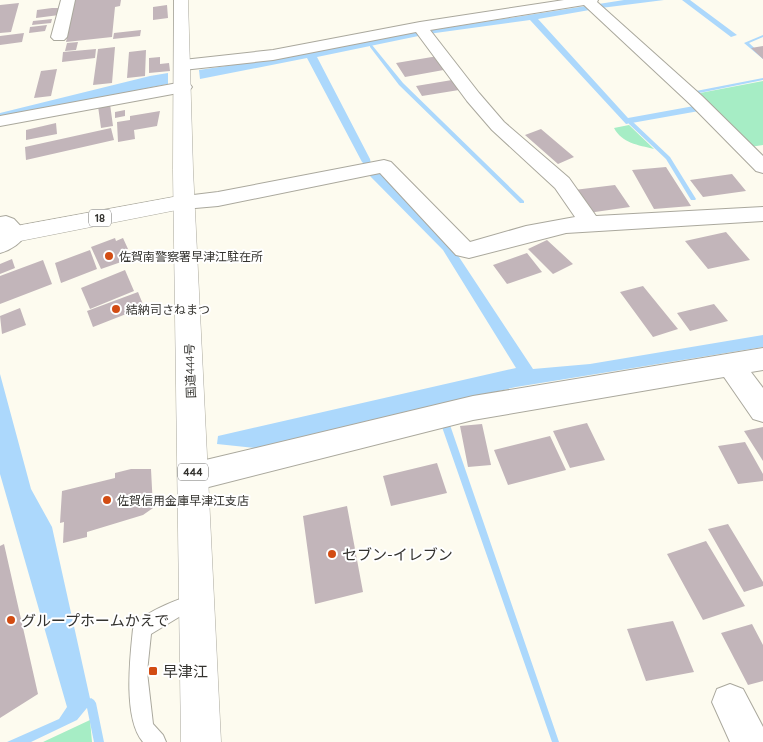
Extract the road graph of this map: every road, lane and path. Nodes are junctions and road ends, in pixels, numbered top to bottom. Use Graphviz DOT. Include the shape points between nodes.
graph roads {
  1 [pos="68,0"];
  2 [pos="181,0"];
  3 [pos="591,4"];
  4 [pos="424,32"];
  5 [pos="58,38"];
  6 [pos="183,65"];
  7 [pos="183,87"];
  8 [pos="0,121"];
  9 [pos="763,167"];
  10 [pos="184,202"];
  11 [pos="763,214"];
  12 [pos="590,223"];
  13 [pos="4,235"];
  14 [pos="763,359"];
  15 [pos="731,366"];
  16 [pos="763,410"];
  17 [pos="193,477"];
  18 [pos="196,602"];
  19 [pos="730,702"];
  20 [pos="156,742"];
  21 [pos="201,742"];
  22 [pos="750,742"];
  1 -- 5 [label="street"];
  2 -- 6 [label="main road, 国道444号 / 444"];
  3 -- 4 [label="street"];
  3 -- 9 [label="street" via="696,100"];
  4 -- 6 [label="street"];
  4 -- 12 [label="street" via="492,119 562,183"];
  6 -- 7 [label="main road, 国道444号 / 444"];
  7 -- 8 [label="street"];
  7 -- 10 [label="main road, 国道444号 / 444"];
  10 -- 12 [label="street" via="218,199 384,166 464,249 474,250 526,234"];
  10 -- 13 [label="main road, 18"];
  10 -- 17 [label="main road, 国道444号 / 444"];
  11 -- 12 [label="street"];
  14 -- 15 [label="street"];
  15 -- 16 [label="street"];
  15 -- 17 [label="street" via="474,408"];
  17 -- 18 [label="main road, 国道444号 / 444"];
  18 -- 20 [label="lane" via="175,609 142,629 138,672 144,728"];
  18 -- 21 [label="main road, 国道444号 / 444"];
  19 -- 22 [label="street"];
}
